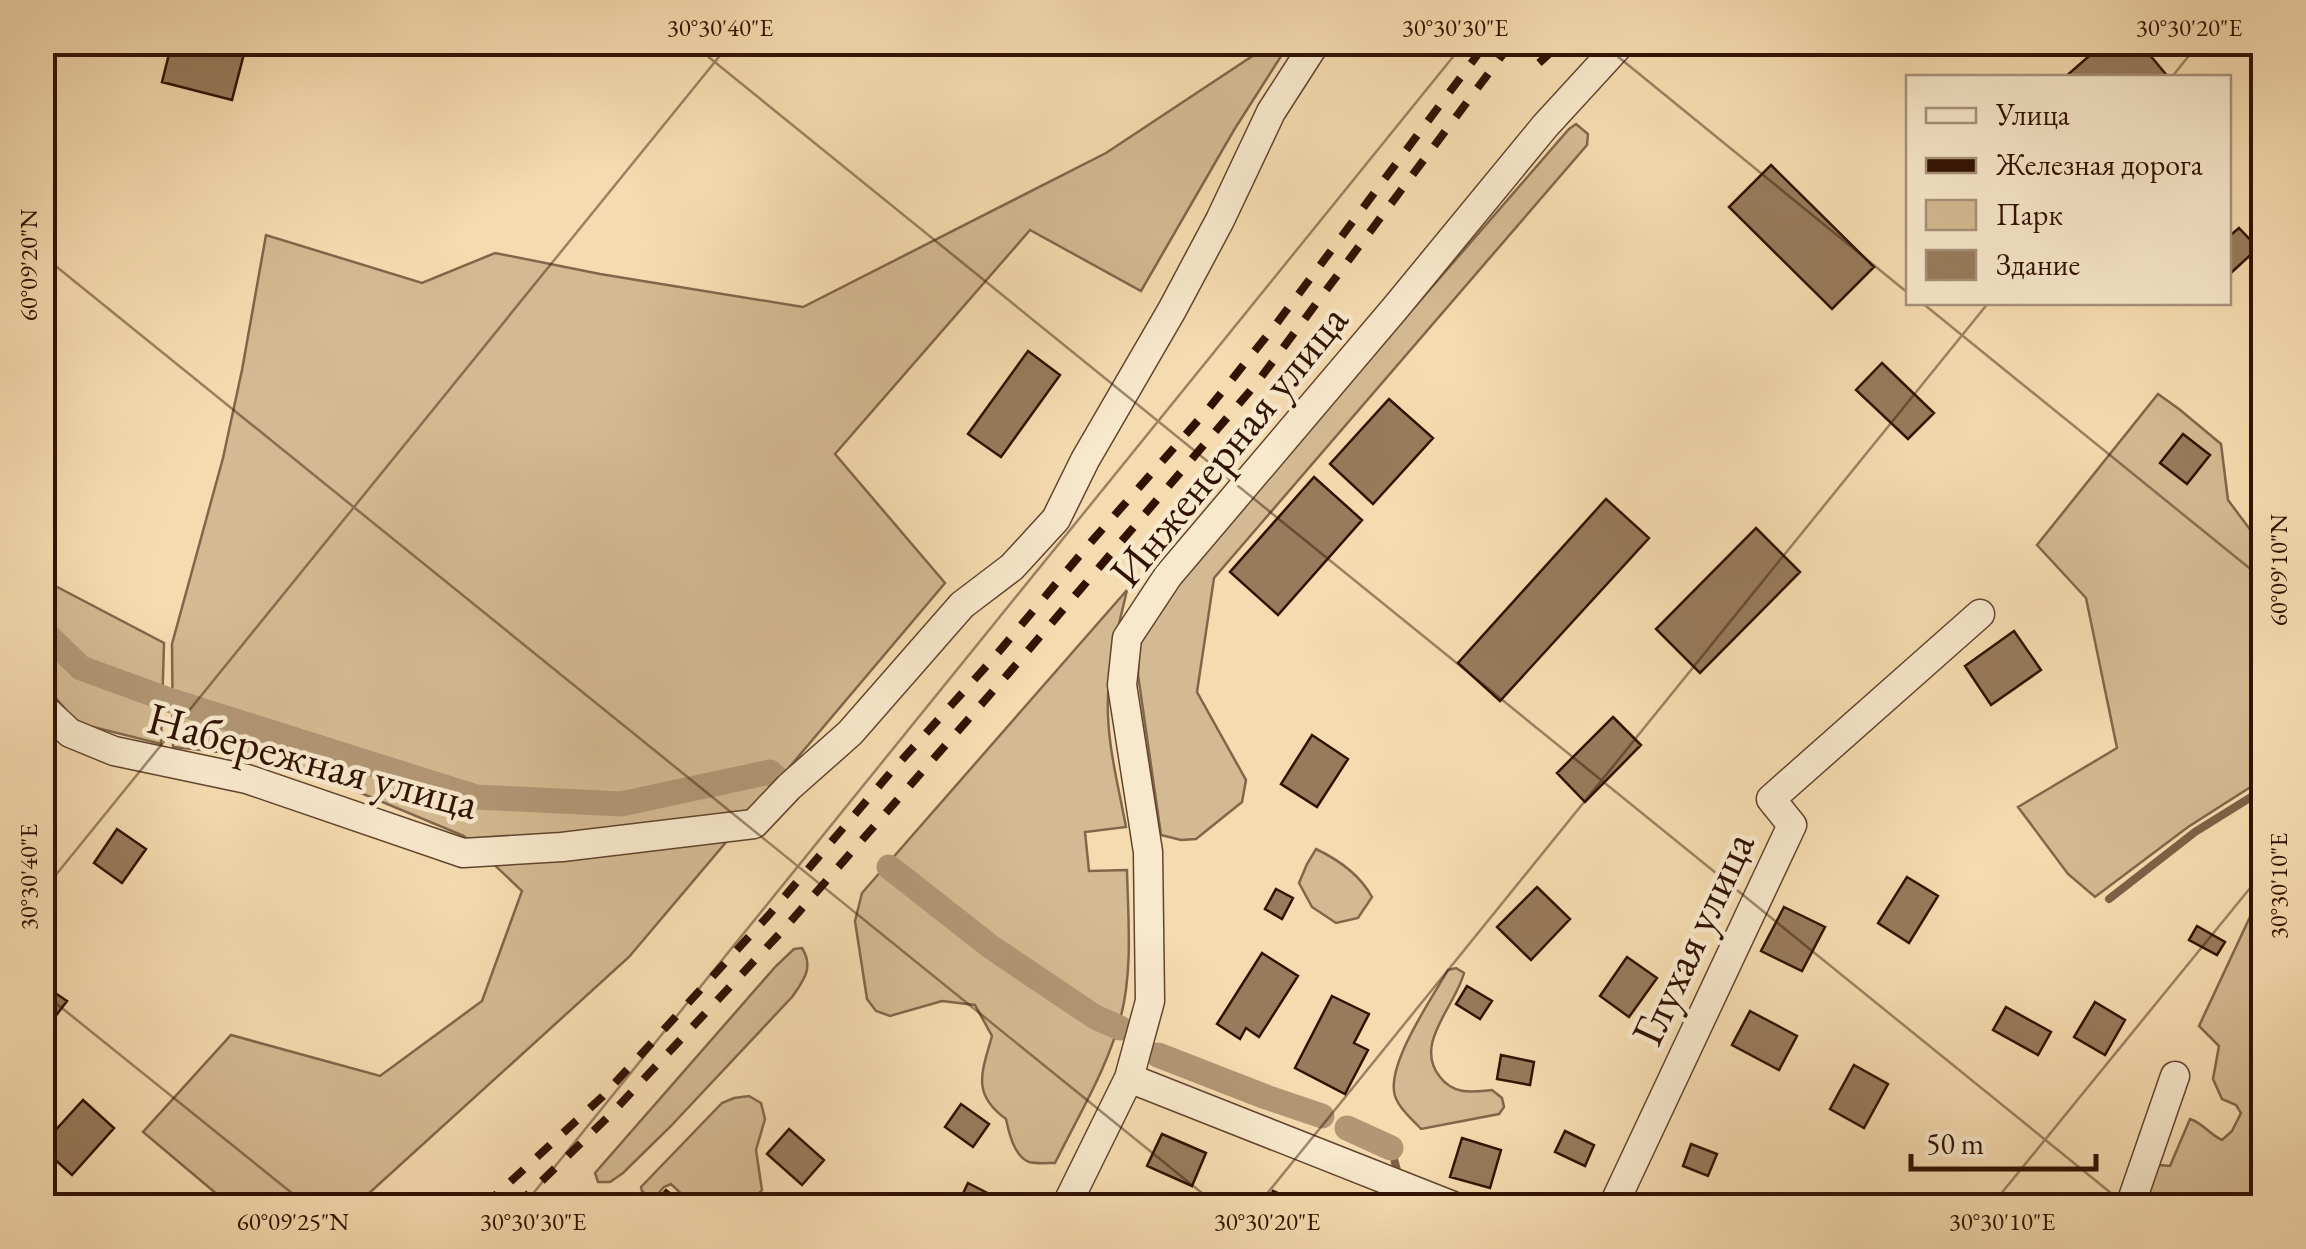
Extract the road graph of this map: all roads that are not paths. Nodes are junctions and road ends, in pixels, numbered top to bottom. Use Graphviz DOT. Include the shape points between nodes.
graph roads {
  1 [pos="1316,42"];
  2 [pos="1622,42"];
  3 [pos="1980,614"];
  4 [pos="42,707"];
  5 [pos="2175,1076"];
  6 [pos="1129,1078"];
  7 [pos="1066,1206"];
  8 [pos="1454,1206"];
  9 [pos="1613,1206"];
  10 [pos="2130,1206"];
  1 -- 4 [label="street, Набережная улица" via="1271,112 1220,220 1056,519 962,605 850,733 754,824 463,853 247,779 114,751 70,733"];
  2 -- 6 [label="street, Инженерная улица" via="1168,576 1127,638 1122,685 1148,852 1150,1002"];
  3 -- 9 [label="street, Глухая улица" via="1771,799 1792,825"];
  5 -- 10 [label="street"];
  6 -- 7 [label="street, Инженерная улица"];
  6 -- 8 [label="street"];
}
